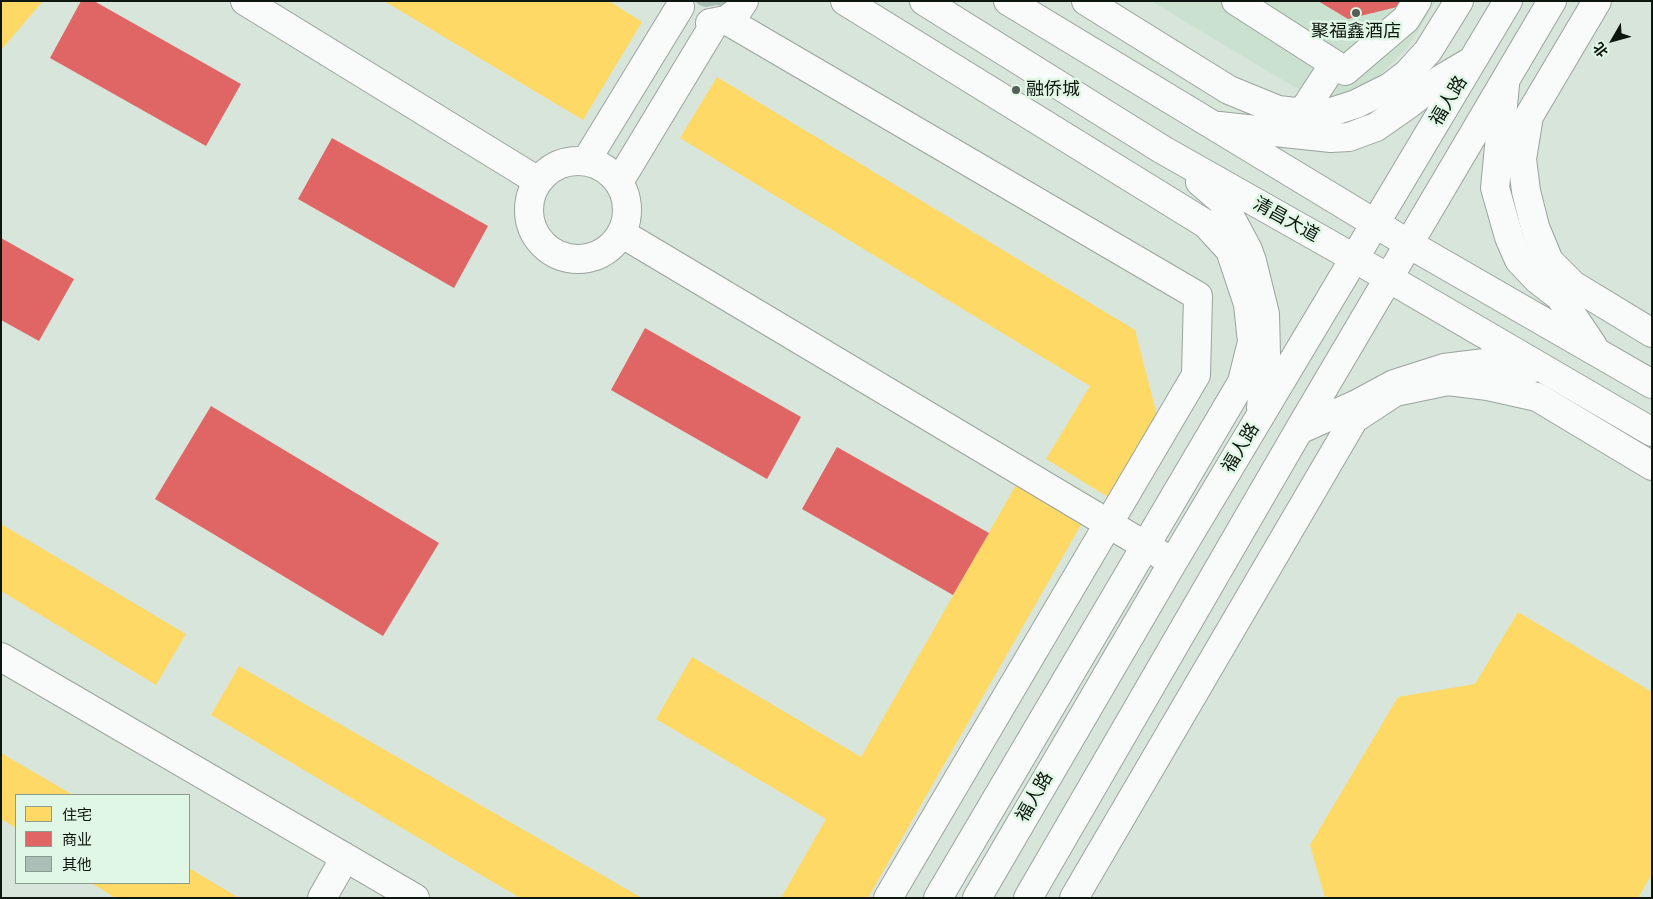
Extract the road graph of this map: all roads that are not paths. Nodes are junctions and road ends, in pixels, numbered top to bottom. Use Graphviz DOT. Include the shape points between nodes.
graph roads {
  1 [pos="244,1"];
  2 [pos="845,1"];
  3 [pos="924,1"];
  4 [pos="1008,1"];
  5 [pos="1086,1"];
  6 [pos="1236,1"];
  7 [pos="1418,1"];
  8 [pos="1459,1"];
  9 [pos="1508,1"];
  10 [pos="1552,1"];
  11 [pos="1597,1"];
  12 [pos="679,4"];
  13 [pos="728,15"];
  14 [pos="1474,60"];
  15 [pos="1334,64"];
  16 [pos="1505,79"];
  17 [pos="1302,113"];
  18 [pos="1210,125"];
  19 [pos="1163,150"];
  20 [pos="586,161"];
  21 [pos="538,181"];
  22 [pos="619,182"];
  23 [pos="1375,222"];
  24 [pos="621,233"];
  25 [pos="1408,244"];
  26 [pos="1354,258"];
  27 [pos="1389,279"];
  28 [pos="1652,332"];
  29 [pos="1597,352"];
  30 [pos="1554,374"];
  31 [pos="1652,384"];
  32 [pos="1261,415"];
  33 [pos="1299,430"];
  34 [pos="1652,432"];
  35 [pos="1652,466"];
  36 [pos="1110,524"];
  37 [pos="1146,546"];
  38 [pos="1173,562"];
  39 [pos="1,657"];
  40 [pos="1,672"];
  41 [pos="341,863"];
  42 [pos="322,898"];
  43 [pos="384,898"];
  44 [pos="415,898"];
  45 [pos="888,898"];
  46 [pos="938,898"];
  47 [pos="977,898"];
  48 [pos="1028,898"];
  49 [pos="1074,898"];
  1 -- 21 [label="main road"];
  2 -- 37 [label="main road" via="1206,224 1230,250 1248,304 1252,342 1242,382"];
  3 -- 19 [label="main road, 清昌大道"];
  4 -- 18 [label="main road"];
  5 -- 17 [label="main road" via="1229,90 1278,110"];
  6 -- 15 [label="main road"];
  7 -- 15 [label="main road" via="1406,20 1344,71"];
  8 -- 17 [label="main road" via="1428,51 1390,87 1356,104 1322,115"];
  9 -- 14 [label="main road, 福人路"];
  10 -- 16 [label="main road"];
  11 -- 28 [label="main road" via="1529,116 1522,159 1526,191 1535,227 1549,261 1573,285"];
  12 -- 13 [label="main road" via="692,18 703,22"];
  12 -- 20 [label="main road"];
  13 -- 22 [label="main road"];
  13 -- 36 [label="main road" via="1198,296 1196,375"];
  14 -- 18 [label="main road" via="1441,79 1376,127 1349,137 1331,138"];
  14 -- 23 [label="main road, 福人路"];
  15 -- 17 [label="main road"];
  16 -- 25 [label="main road"];
  16 -- 29 [label="main road" via="1495,188 1509,237 1519,260 1560,296"];
  18 -- 23 [label="main road"];
  19 -- 26 [label="main road, 清昌大道"];
  19 -- 32 [label="main road" via="1222,201 1248,250 1265,314 1266,354"];
  20 -- 21 [label="main road" via="558,164"];
  20 -- 22 [label="main road" via="607,170"];
  21 -- 24 [label="main road" via="529,203 530,220 536,236 546,248 560,256 590,257 605,251"];
  22 -- 24 [label="main road" via="627,212"];
  23 -- 25 [label="main road"];
  23 -- 26 [label="main road, 福人路"];
  24 -- 36 [label="main road"];
  25 -- 27 [label="main road"];
  25 -- 29 [label="main road"];
  26 -- 27 [label="main road, 清昌大道"];
  26 -- 32 [label="main road, 福人路"];
  27 -- 30 [label="main road, 清昌大道"];
  27 -- 33 [label="main road"];
  29 -- 31 [label="main road"];
  30 -- 33 [label="main road" via="1493,362 1444,368 1394,384"];
  30 -- 34 [label="main road, 清昌大道"];
  32 -- 38 [label="main road, 福人路"];
  33 -- 48 [label="main road"];
  35 -- 49 [label="main road" via="1537,397 1488,386 1448,381 1395,392 1354,418"];
  36 -- 37 [label="main road"];
  36 -- 45 [label="main road"];
  37 -- 38 [label="main road"];
  37 -- 46 [label="main road"];
  38 -- 47 [label="main road, 福人路"];
  39 -- 41 [label="main road"];
  40 -- 41 [label="main road"];
  41 -- 42 [label="main road"];
  41 -- 43 [label="main road"];
  41 -- 44 [label="main road"];
}
